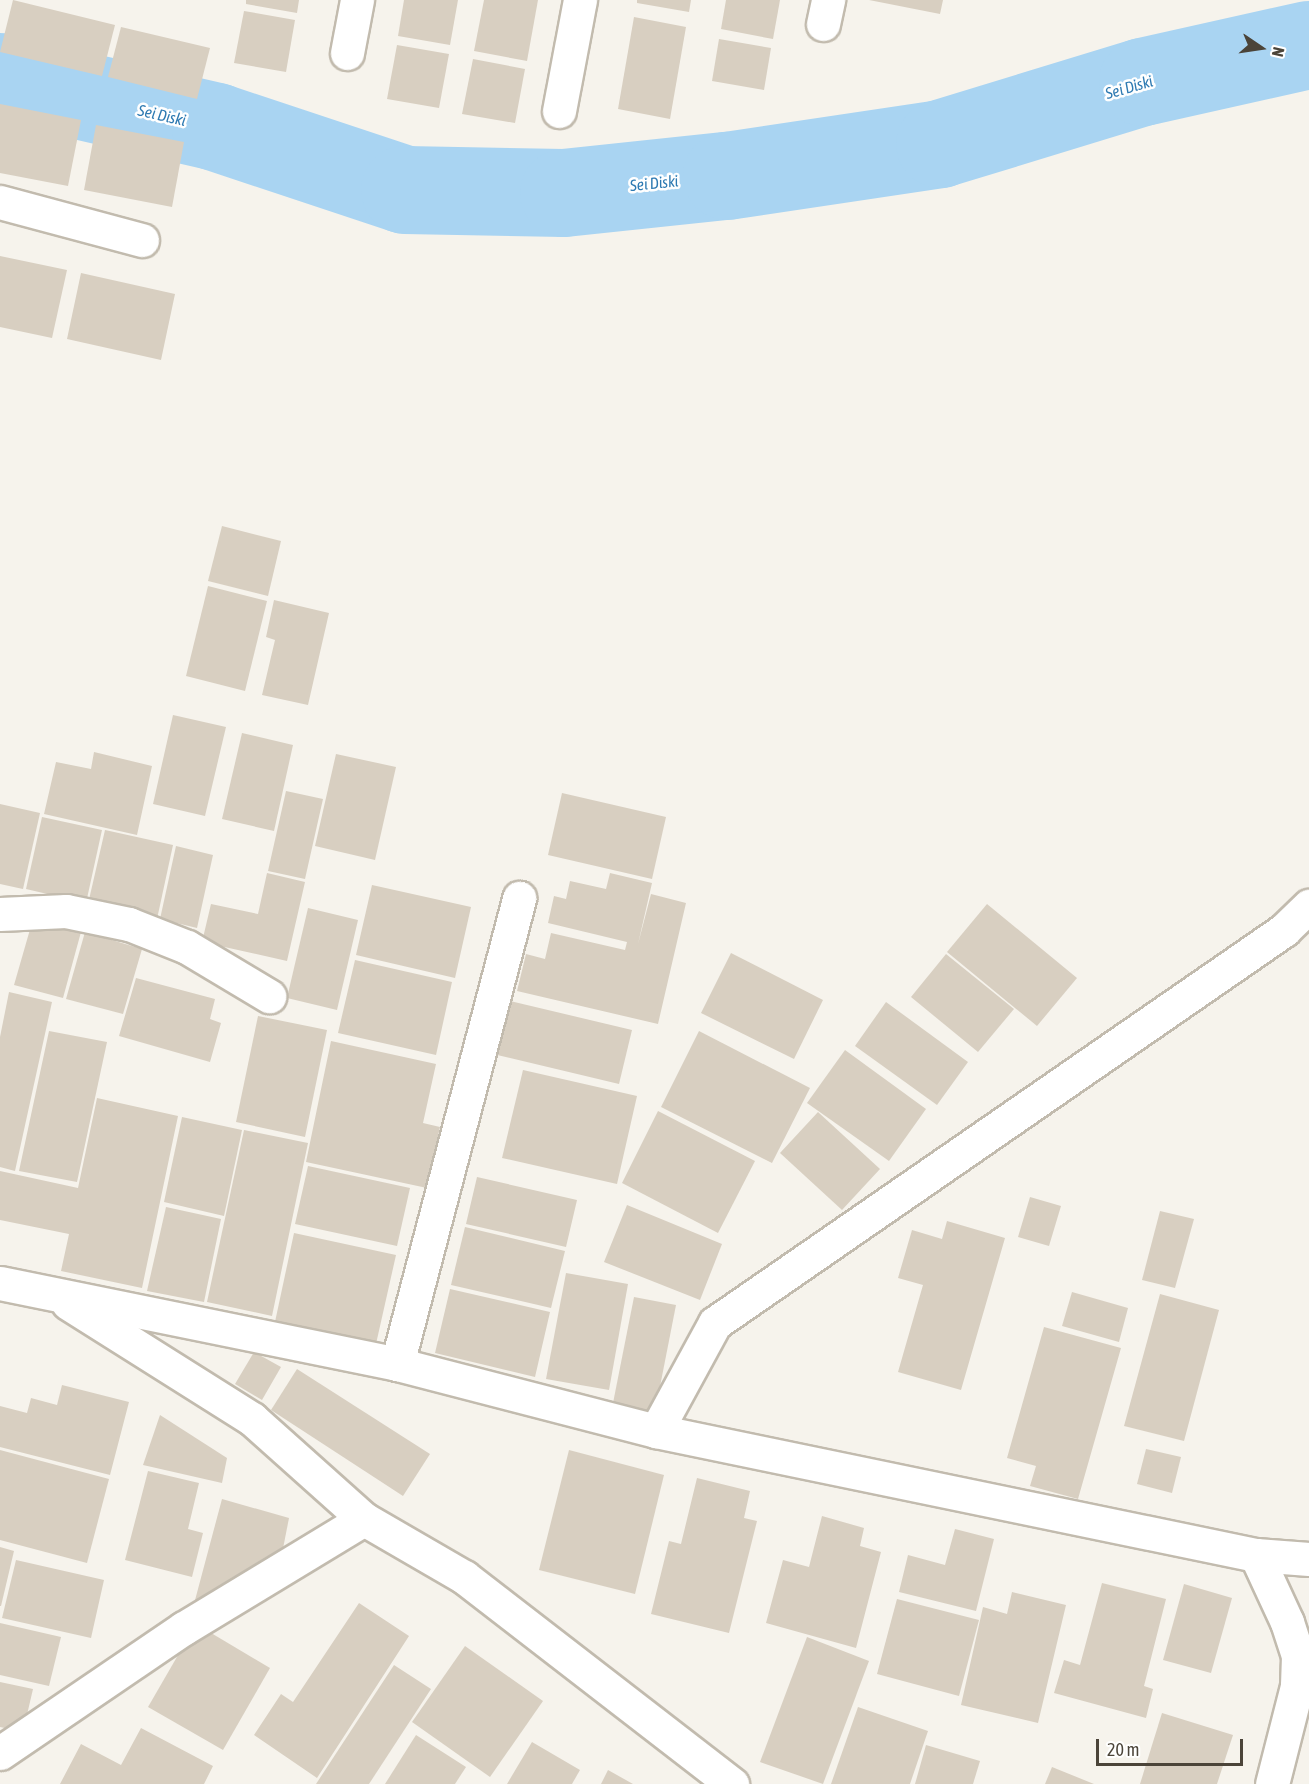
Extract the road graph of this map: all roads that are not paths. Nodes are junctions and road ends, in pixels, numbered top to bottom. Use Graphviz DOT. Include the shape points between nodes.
graph roads {
  1 [pos="357,0"];
  2 [pos="580,0"];
  3 [pos="347,53"];
  4 [pos="559,111"];
  5 [pos="0,202"];
  6 [pos="142,240"];
  7 [pos="519,898"];
  8 [pos="1309,906"];
  9 [pos="0,914"];
  10 [pos="269,996"];
  11 [pos="0,1283"];
  12 [pos="46,1290"];
  13 [pos="397,1364"];
  14 [pos="656,1431"];
  15 [pos="364,1519"];
  16 [pos="1256,1555"];
  17 [pos="1309,1559"];
  18 [pos="0,1754"];
  19 [pos="732,1784"];
  20 [pos="1272,1784"];
  1 -- 3 [label="street"];
  2 -- 4 [label="street"];
  5 -- 6 [label="street"];
  7 -- 13 [label="street"];
  8 -- 14 [label="street" via="1274,937 716,1323"];
  9 -- 10 [label="street" via="66,911 129,924 187,947"];
  11 -- 12 [label="street"];
  12 -- 13 [label="street"];
  12 -- 15 [label="street" via="252,1419"];
  13 -- 14 [label="street"];
  14 -- 16 [label="street"];
  15 -- 18 [label="street" via="184,1629"];
  15 -- 19 [label="street" via="464,1577"];
  16 -- 17 [label="street"];
  16 -- 20 [label="street" via="1298,1656 1297,1686"];
}
